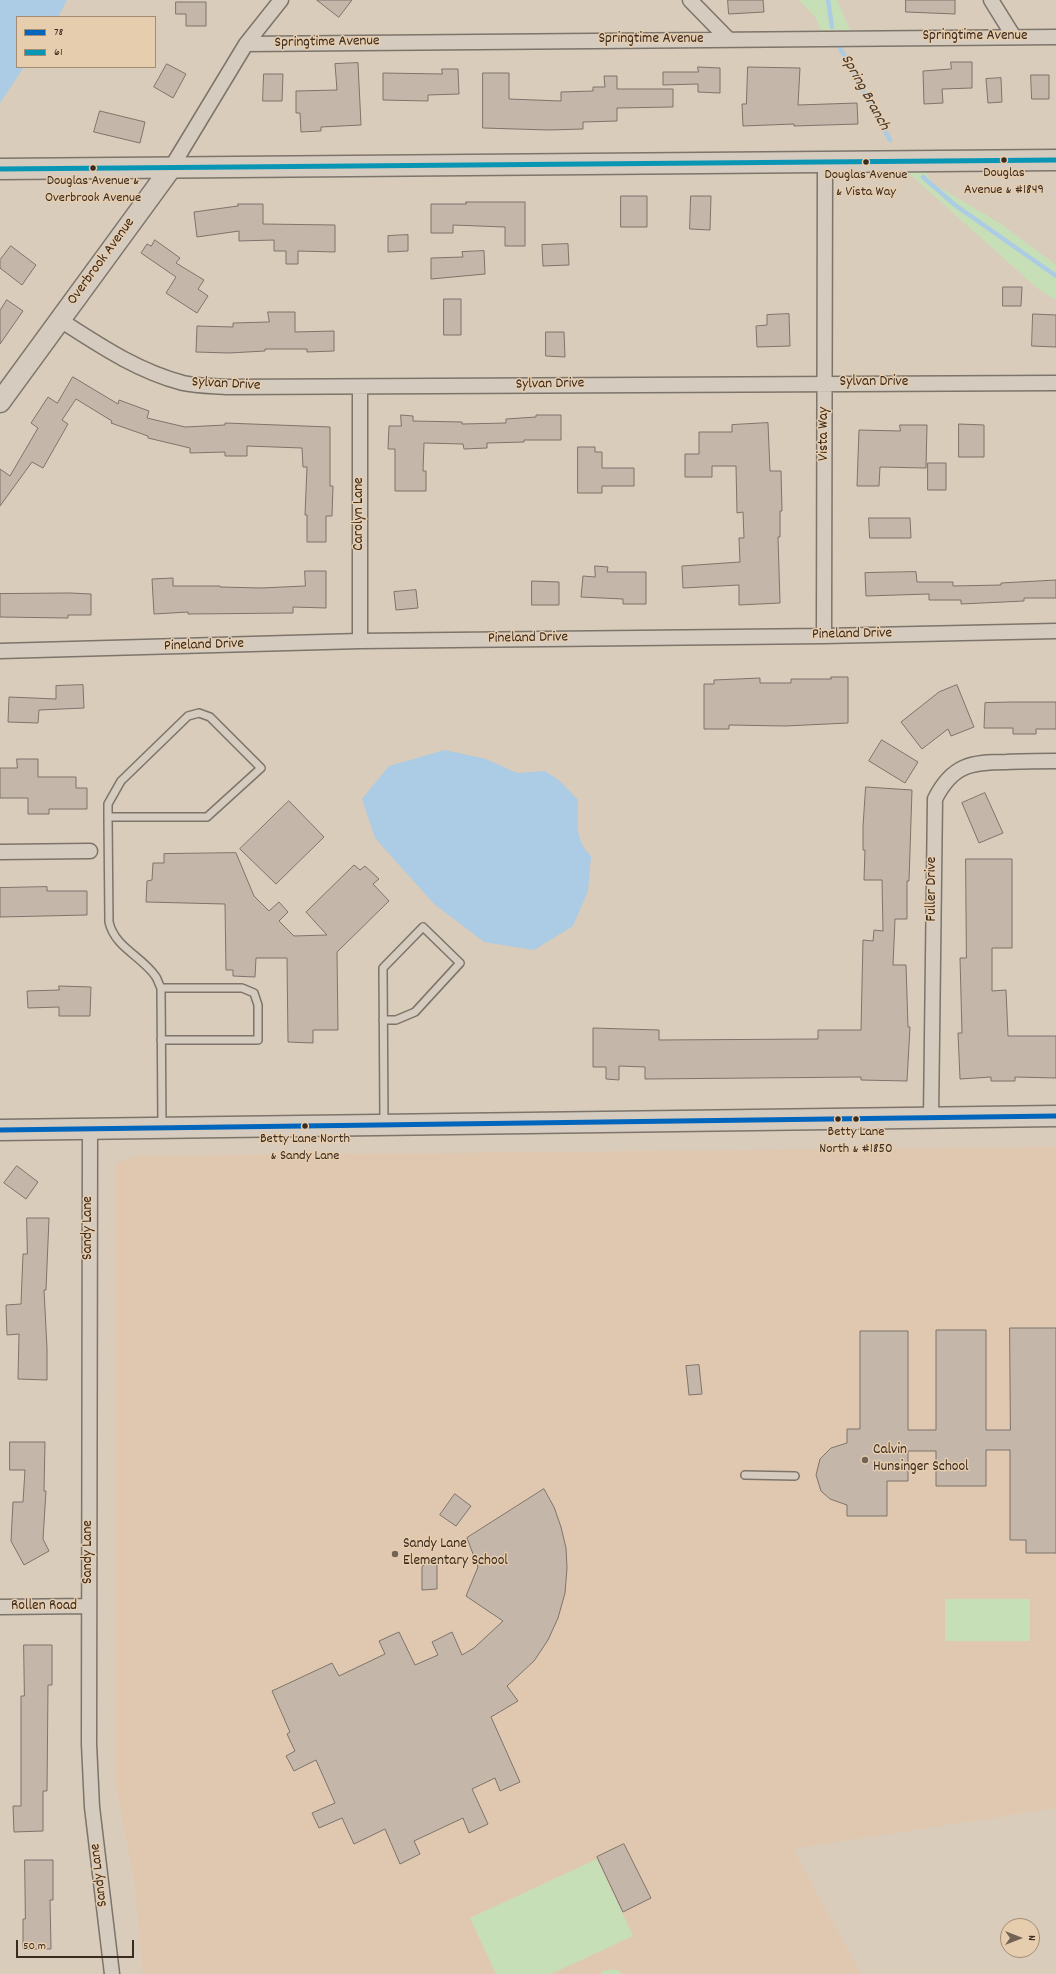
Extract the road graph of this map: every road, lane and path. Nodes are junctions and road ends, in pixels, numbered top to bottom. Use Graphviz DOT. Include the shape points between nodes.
graph roads {
  1 [pos="281,0"];
  2 [pos="690,0"];
  3 [pos="991,0"];
  4 [pos="1014,37"];
  5 [pos="1056,37"];
  6 [pos="728,39"];
  7 [pos="246,44"];
  8 [pos="1056,160"];
  9 [pos="824,161"];
  10 [pos="171,168"];
  11 [pos="0,169"];
  12 [pos="60,320"];
  13 [pos="825,383"];
  14 [pos="1056,383"];
  15 [pos="360,387"];
  16 [pos="0,402"];
  17 [pos="1056,631"];
  18 [pos="824,636"];
  19 [pos="360,641"];
  20 [pos="0,651"];
  21 [pos="1056,761"];
  22 [pos="108,817"];
  23 [pos="90,851"];
  24 [pos="0,852"];
  25 [pos="161,988"];
  26 [pos="383,1020"];
  27 [pos="161,1040"];
  28 [pos="1056,1116"];
  29 [pos="932,1117"];
  30 [pos="384,1125"];
  31 [pos="162,1127"];
  32 [pos="90,1128"];
  33 [pos="0,1130"];
  34 [pos="745,1475"];
  35 [pos="795,1476"];
  36 [pos="89,1606"];
  37 [pos="0,1607"];
  38 [pos="112,1974"];
  1 -- 7 [label="street, Overbrook Avenue"];
  2 -- 6 [label="street"];
  3 -- 4 [label="street"];
  4 -- 5 [label="street, Springtime Avenue"];
  4 -- 6 [label="street, Springtime Avenue"];
  6 -- 7 [label="street, Springtime Avenue"];
  7 -- 10 [label="street, Overbrook Avenue"];
  8 -- 9 [label="street"];
  9 -- 10 [label="street"];
  9 -- 13 [label="street, Vista Way"];
  10 -- 11 [label="street"];
  10 -- 12 [label="street, Overbrook Avenue"];
  12 -- 15 [label="street, Sylvan Drive" via="111,353 150,373 184,383 226,387"];
  12 -- 16 [label="street, Overbrook Avenue"];
  13 -- 14 [label="street, Sylvan Drive"];
  13 -- 15 [label="street, Sylvan Drive"];
  13 -- 18 [label="street, Vista Way"];
  15 -- 19 [label="street, Carolyn Lane"];
  17 -- 18 [label="street, Pineland Drive"];
  18 -- 19 [label="street, Pineland Drive"];
  19 -- 20 [label="street, Pineland Drive"];
  21 -- 29 [label="street, Fuller Drive" via="979,762 963,767 941,785 935,799"];
  22 -- 22 [label="lane" via="108,804 121,781 188,716 199,713 210,717 261,768 207,817"];
  22 -- 25 [label="lane" via="111,931 116,939 156,976"];
  23 -- 24 [label="street"];
  25 -- 27 [label="lane"];
  25 -- 27 [label="lane" via="242,988 254,993 258,1005 258,1040"];
  26 -- 26 [label="lane" via="383,968 423,927 460,963 415,1012 396,1020"];
  26 -- 30 [label="lane"];
  27 -- 31 [label="lane"];
  28 -- 29 [label="street"];
  29 -- 30 [label="street"];
  30 -- 31 [label="street"];
  31 -- 32 [label="street"];
  32 -- 33 [label="street"];
  32 -- 36 [label="street, Sandy Lane"];
  34 -- 35 [label="lane"];
  36 -- 37 [label="street, Rollen Road"];
  36 -- 38 [label="street, Sandy Lane" via="92,1807"];
}
